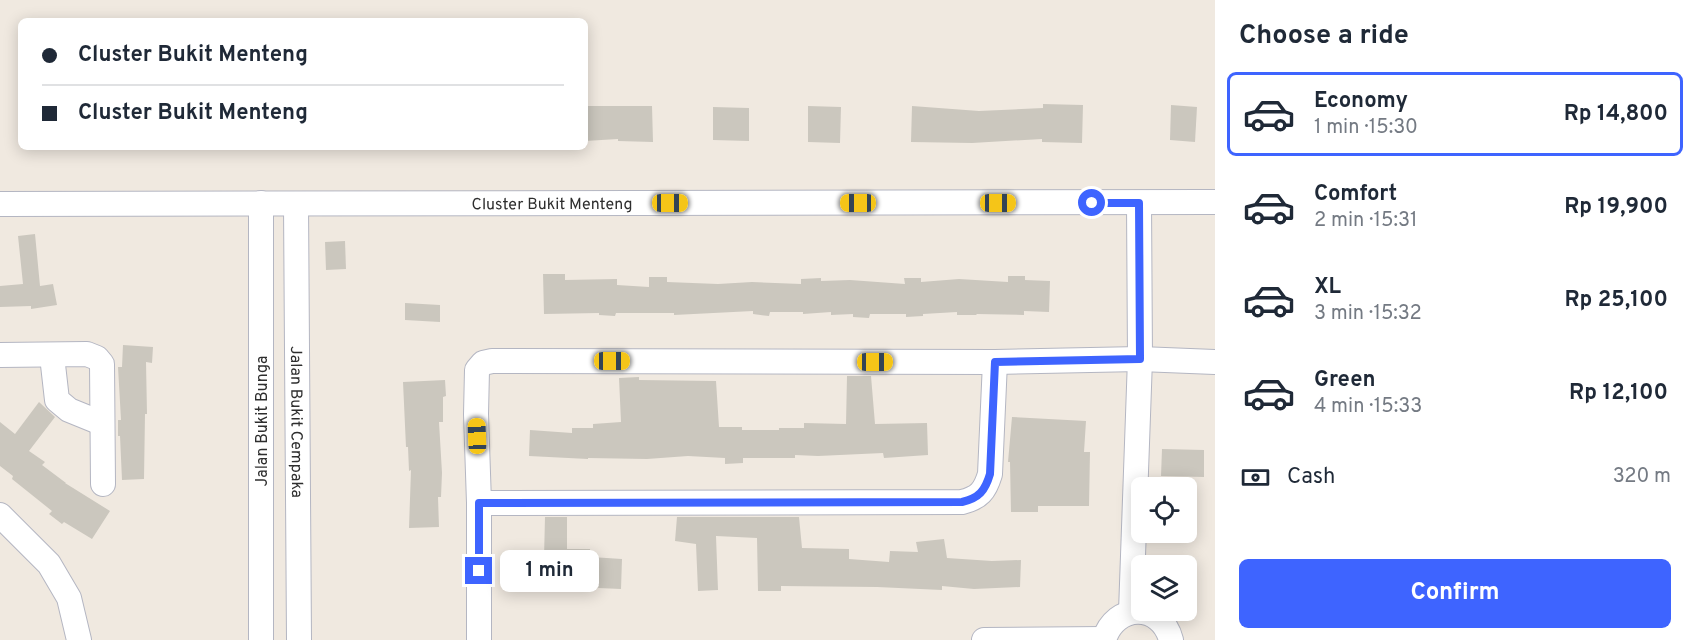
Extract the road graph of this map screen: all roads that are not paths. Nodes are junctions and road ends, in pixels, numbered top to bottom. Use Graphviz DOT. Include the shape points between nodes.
graph roads {
  1 [pos="1215,202"];
  2 [pos="261,203"];
  3 [pos="1139,203"];
  4 [pos="0,204"];
  5 [pos="296,204"];
  6 [pos="0,355"];
  7 [pos="52,356"];
  8 [pos="1140,359"];
  9 [pos="995,362"];
  10 [pos="1215,362"];
  11 [pos="101,423"];
  12 [pos="103,484"];
  13 [pos="479,503"];
  14 [pos="0,515"];
  15 [pos="1133,555"];
  16 [pos="1131,612"];
  17 [pos="1160,621"];
  18 [pos="79,640"];
  19 [pos="261,640"];
  20 [pos="299,640"];
  21 [pos="479,640"];
  22 [pos="984,640"];
  23 [pos="1104,640"];
  24 [pos="1171,640"];
  1 -- 3 [label="street, Cluster Bukit Menteng"];
  2 -- 4 [label="street, Cluster Bukit Menteng"];
  2 -- 5 [label="street, Cluster Bukit Menteng"];
  2 -- 19 [label="street, Jalan Bukit Bunga"];
  3 -- 5 [label="street, Cluster Bukit Menteng"];
  3 -- 8 [label="street"];
  5 -- 20 [label="street, Jalan Bukit Cempaka"];
  6 -- 7 [label="street"];
  7 -- 11 [label="street" via="57,400 69,410"];
  7 -- 11 [label="street" via="87,354 102,364"];
  8 -- 9 [label="street"];
  8 -- 10 [label="street"];
  8 -- 15 [label="street"];
  9 -- 13 [label="street" via="990,474 975,499"];
  9 -- 13 [label="street" via="483,363 477,370"];
  11 -- 12 [label="street"];
  13 -- 21 [label="street"];
  14 -- 18 [label="street" via="50,564 69,598"];
  16 -- 23 [label="street" via="1118,617"];
  17 -- 24 [label="street"];
  22 -- 23 [label="street"];
}
